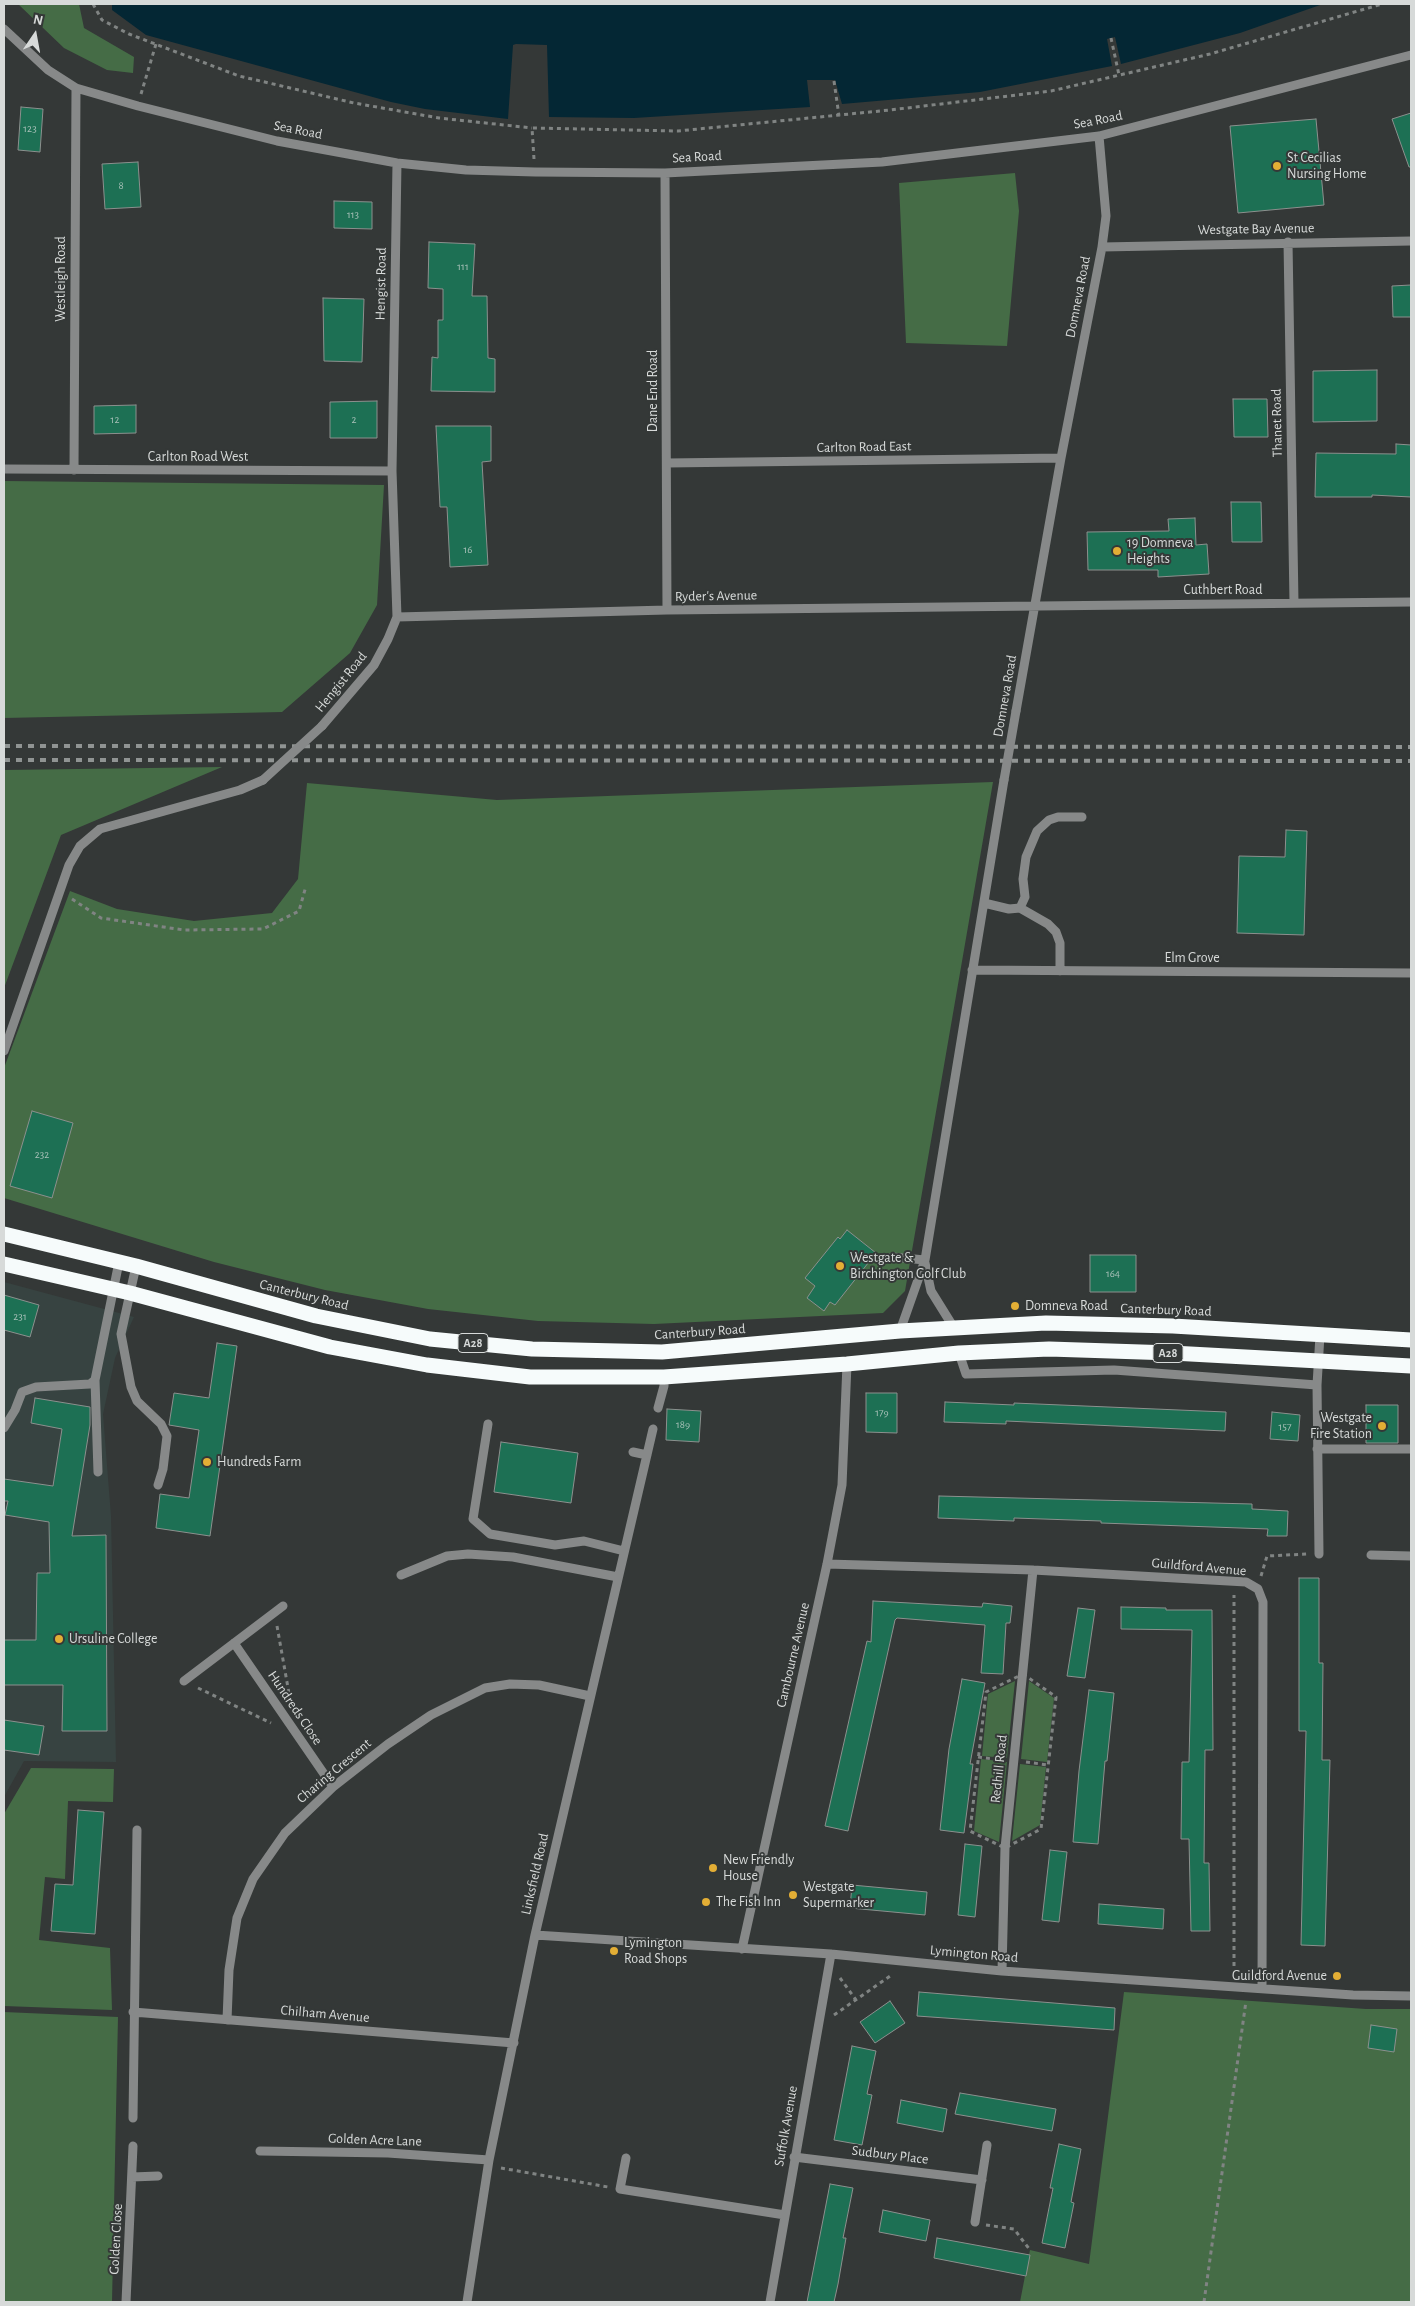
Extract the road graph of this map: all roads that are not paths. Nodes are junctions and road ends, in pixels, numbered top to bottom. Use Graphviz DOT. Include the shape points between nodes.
graph roads {
  1 [pos="4,29"];
  2 [pos="1411,55"];
  3 [pos="76,88"];
  4 [pos="1100,136"];
  5 [pos="396,163"];
  6 [pos="666,173"];
  7 [pos="1411,241"];
  8 [pos="1288,242"];
  9 [pos="1102,247"];
  10 [pos="1061,458"];
  11 [pos="667,463"];
  12 [pos="4,469"];
  13 [pos="74,470"];
  14 [pos="392,471"];
  15 [pos="1411,602"];
  16 [pos="1294,603"];
  17 [pos="1036,605"];
  18 [pos="668,610"];
  19 [pos="397,617"];
  20 [pos="1082,817"];
  21 [pos="984,903"];
  22 [pos="1020,908"];
  23 [pos="972,970"];
  24 [pos="1060,971"];
  25 [pos="1411,973"];
  26 [pos="7,1033"];
  27 [pos="4,1050"];
  28 [pos="4,1234"];
  29 [pos="892,1257"];
  30 [pos="925,1260"];
  31 [pos="120,1262"];
  32 [pos="4,1264"];
  33 [pos="136,1266"];
  34 [pos="114,1289"];
  35 [pos="130,1293"];
  36 [pos="954,1328"];
  37 [pos="900,1331"];
  38 [pos="1320,1335"];
  39 [pos="1411,1340"];
  40 [pos="960,1352"];
  41 [pos="1318,1361"];
  42 [pos="847,1364"];
  43 [pos="1411,1366"];
  44 [pos="664,1377"];
  45 [pos="95,1380"];
  46 [pos="1316,1385"];
  47 [pos="658,1408"];
  48 [pos="488,1424"];
  49 [pos="4,1428"];
  50 [pos="653,1429"];
  51 [pos="1317,1449"];
  52 [pos="1411,1449"];
  53 [pos="633,1452"];
  54 [pos="646,1455"];
  55 [pos="98,1472"];
  56 [pos="158,1485"];
  57 [pos="624,1551"];
  58 [pos="1319,1554"];
  59 [pos="1371,1556"];
  60 [pos="1411,1556"];
  61 [pos="827,1564"];
  62 [pos="1033,1570"];
  63 [pos="401,1575"];
  64 [pos="618,1578"];
  65 [pos="283,1606"];
  66 [pos="234,1643"];
  67 [pos="184,1681"];
  68 [pos="590,1696"];
  69 [pos="333,1787"];
  70 [pos="137,1830"];
  71 [pos="535,1935"];
  72 [pos="742,1949"];
  73 [pos="831,1954"];
  74 [pos="1002,1971"];
  75 [pos="1262,1988"];
  76 [pos="1411,1996"];
  77 [pos="133,2012"];
  78 [pos="227,2020"];
  79 [pos="514,2043"];
  80 [pos="133,2118"];
  81 [pos="987,2145"];
  82 [pos="133,2146"];
  83 [pos="260,2151"];
  84 [pos="794,2157"];
  85 [pos="626,2158"];
  86 [pos="489,2163"];
  87 [pos="158,2176"];
  88 [pos="132,2177"];
  89 [pos="982,2180"];
  90 [pos="785,2215"];
  91 [pos="975,2222"];
  92 [pos="126,2302"];
  93 [pos="467,2302"];
  94 [pos="770,2302"];
  1 -- 3 [label="street, Sea Road" via="48,70"];
  2 -- 4 [label="street, Sea Road"];
  3 -- 5 [label="street, Sea Road" via="278,141"];
  3 -- 13 [label="street, Westleigh Road"];
  4 -- 6 [label="street, Sea Road" via="882,162"];
  4 -- 9 [label="street, Domneva Road" via="1106,216"];
  5 -- 6 [label="street, Sea Road" via="466,170"];
  5 -- 14 [label="street, Hengist Road"];
  6 -- 11 [label="street, Dane End Road"];
  7 -- 8 [label="street, Westgate Bay Avenue"];
  8 -- 9 [label="street, Westgate Bay Avenue"];
  8 -- 16 [label="street, Thanet Road"];
  9 -- 10 [label="street, Domneva Road"];
  10 -- 11 [label="street, Carlton Road East"];
  10 -- 17 [label="street, Domneva Road"];
  11 -- 18 [label="street, Dane End Road"];
  12 -- 13 [label="street, Carlton Road West"];
  13 -- 14 [label="street, Carlton Road West"];
  14 -- 19 [label="street, Hengist Road"];
  15 -- 16 [label="street, Cuthbert Road"];
  16 -- 17 [label="street, Cuthbert Road"];
  17 -- 18 [label="street, Ryder's Avenue"];
  17 -- 21 [label="street, Domneva Road, bridge"];
  18 -- 19 [label="street, Ryder's Avenue"];
  19 -- 26 [label="street, Hengist Road, bridge" via="374,665 322,726 263,780 240,790 100,829 80,846 69,865"];
  20 -- 22 [label="street" via="1058,817 1037,831 1026,857 1025,898"];
  21 -- 22 [label="street" via="1009,909"];
  21 -- 23 [label="street, Domneva Road"];
  22 -- 24 [label="street" via="1056,932 1060,943"];
  23 -- 24 [label="street, Elm Grove"];
  23 -- 30 [label="street, Domneva Road"];
  24 -- 25 [label="street, Elm Grove"];
  26 -- 27 [label="street, Hengist Road"];
  28 -- 31 [label="highway, Canterbury Road / A28"];
  29 -- 30 [label="street"];
  30 -- 36 [label="street, Domneva Road" via="931,1291"];
  30 -- 37 [label="street, Domneva Road"];
  31 -- 33 [label="highway, Canterbury Road / A28"];
  31 -- 34 [label="street"];
  32 -- 34 [label="highway, A28"];
  33 -- 35 [label="street"];
  33 -- 37 [label="highway, Canterbury Road / A28" via="316,1316 430,1339 532,1349 662,1352"];
  34 -- 35 [label="highway, A28"];
  34 -- 45 [label="street"];
  35 -- 44 [label="highway, A28" via="330,1348 426,1365 530,1377"];
  35 -- 56 [label="street" via="121,1334 131,1387 137,1401 161,1424 167,1436"];
  36 -- 37 [label="highway, Canterbury Road / A28"];
  36 -- 38 [label="highway, Canterbury Road / A28" via="1046,1323 1173,1326"];
  38 -- 39 [label="highway, Canterbury Road / A28"];
  38 -- 41 [label="street"];
  40 -- 41 [label="highway, A28" via="1048,1349"];
  40 -- 42 [label="highway, A28"];
  40 -- 46 [label="street" via="966,1374 1114,1370"];
  41 -- 43 [label="highway, A28"];
  41 -- 46 [label="street"];
  42 -- 44 [label="highway, A28"];
  42 -- 61 [label="street, Cambourne Avenue" via="842,1485"];
  44 -- 47 [label="street"];
  45 -- 49 [label="street" via="90,1384 36,1387 22,1392 16,1410"];
  45 -- 55 [label="street"];
  46 -- 51 [label="street"];
  48 -- 57 [label="street" via="474,1519 490,1534 555,1545 584,1540"];
  50 -- 54 [label="street, Linksfield Road"];
  51 -- 52 [label="street"];
  51 -- 58 [label="street"];
  53 -- 54 [label="street"];
  54 -- 57 [label="street, Linksfield Road"];
  57 -- 64 [label="street, Linksfield Road"];
  59 -- 60 [label="street"];
  61 -- 62 [label="street, Guildford Avenue"];
  61 -- 72 [label="street, Cambourne Avenue"];
  62 -- 74 [label="street, Redhill Road" via="1005,1848"];
  62 -- 75 [label="street, Guildford Avenue" via="1246,1582 1258,1589 1263,1602"];
  63 -- 64 [label="street" via="448,1556 468,1554 513,1557"];
  64 -- 68 [label="street, Linksfield Road"];
  65 -- 66 [label="street"];
  66 -- 67 [label="street"];
  66 -- 69 [label="street, Hundreds Close"];
  68 -- 69 [label="street, Charing Crescent" via="539,1685 510,1684 485,1688 431,1715"];
  68 -- 71 [label="street, Linksfield Road"];
  69 -- 78 [label="street, Charing Crescent" via="285,1833 252,1879 237,1918 229,1970"];
  70 -- 77 [label="street"];
  71 -- 72 [label="street, Lymington Road"];
  71 -- 79 [label="street, Linksfield Road"];
  72 -- 73 [label="street, Lymington Road"];
  73 -- 74 [label="street, Lymington Road"];
  73 -- 84 [label="street, Suffolk Avenue"];
  74 -- 75 [label="street, Lymington Road"];
  75 -- 76 [label="street, Lymington Road"];
  77 -- 78 [label="street, Chilham Avenue"];
  77 -- 80 [label="street"];
  78 -- 79 [label="street, Chilham Avenue"];
  79 -- 86 [label="street, Linksfield Road"];
  81 -- 89 [label="street"];
  82 -- 88 [label="street, Golden Close"];
  83 -- 86 [label="street, Golden Acre Lane" via="388,2153"];
  84 -- 89 [label="street, Sudbury Place"];
  84 -- 90 [label="street, Suffolk Avenue"];
  85 -- 90 [label="street" via="620,2189"];
  86 -- 93 [label="street, Linksfield Road"];
  87 -- 88 [label="street"];
  88 -- 92 [label="street, Golden Close"];
  89 -- 91 [label="street"];
  90 -- 94 [label="street, Suffolk Avenue"];
}
